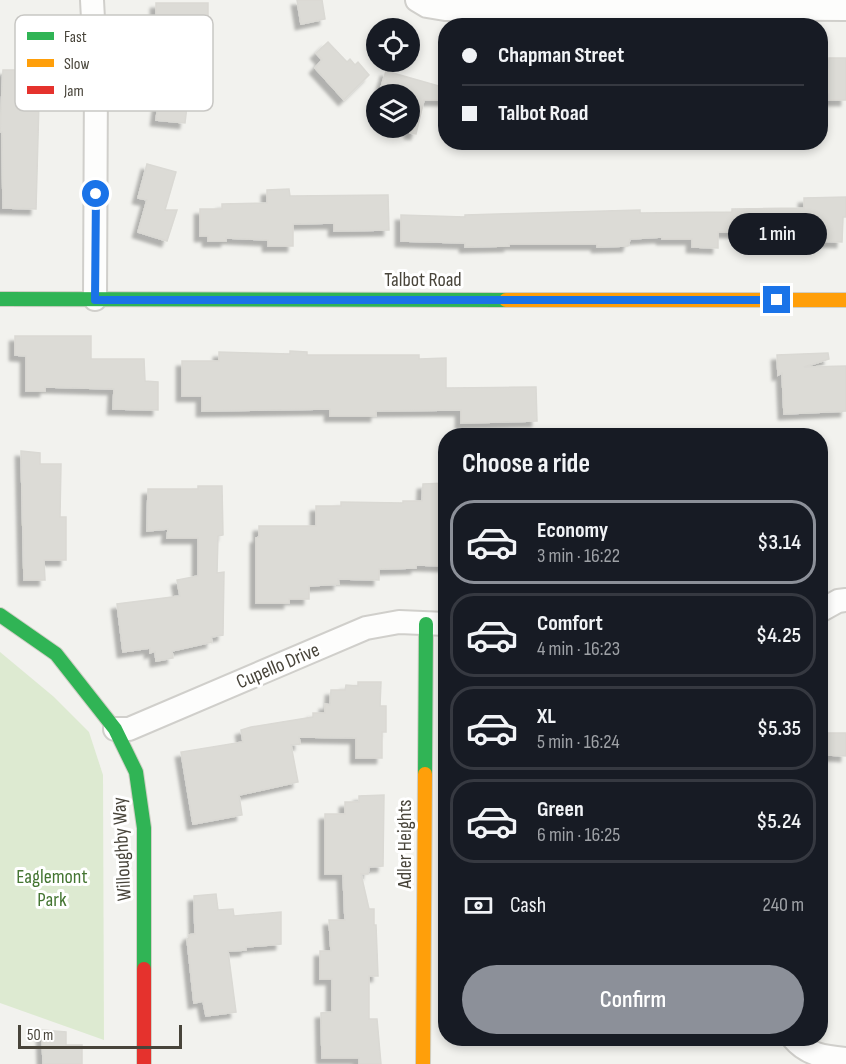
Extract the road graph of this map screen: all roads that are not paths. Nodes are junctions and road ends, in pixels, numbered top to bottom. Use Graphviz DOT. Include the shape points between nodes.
graph roads {
  1 [pos="92,0"];
  2 [pos="417,0"];
  3 [pos="659,4"];
  4 [pos="846,9"];
  5 [pos="93,15"];
  6 [pos="96,111"];
  7 [pos="0,299"];
  8 [pos="95,300"];
  9 [pos="846,300"];
  10 [pos="846,600"];
  11 [pos="828,607"];
  12 [pos="0,615"];
  13 [pos="436,624"];
  14 [pos="115,729"];
  15 [pos="799,1046"];
  16 [pos="846,1059"];
  17 [pos="144,1064"];
  18 [pos="423,1064"];
  1 -- 5 [label="street"];
  2 -- 3 [label="street" via="445,9"];
  3 -- 4 [label="street"];
  6 -- 8 [label="street"];
  7 -- 8 [label="street, Talbot Road"];
  8 -- 9 [label="street, Talbot Road"];
  10 -- 11 [label="street"];
  12 -- 14 [label="street, Willoughby Way" via="56,654"];
  13 -- 14 [label="street, Cupello Drive" via="399,622 366,628 129,729"];
  13 -- 18 [label="street, Adler Heights"];
  14 -- 17 [label="street, Willoughby Way" via="136,772 144,828"];
  15 -- 16 [label="street" via="816,1055"];
}
